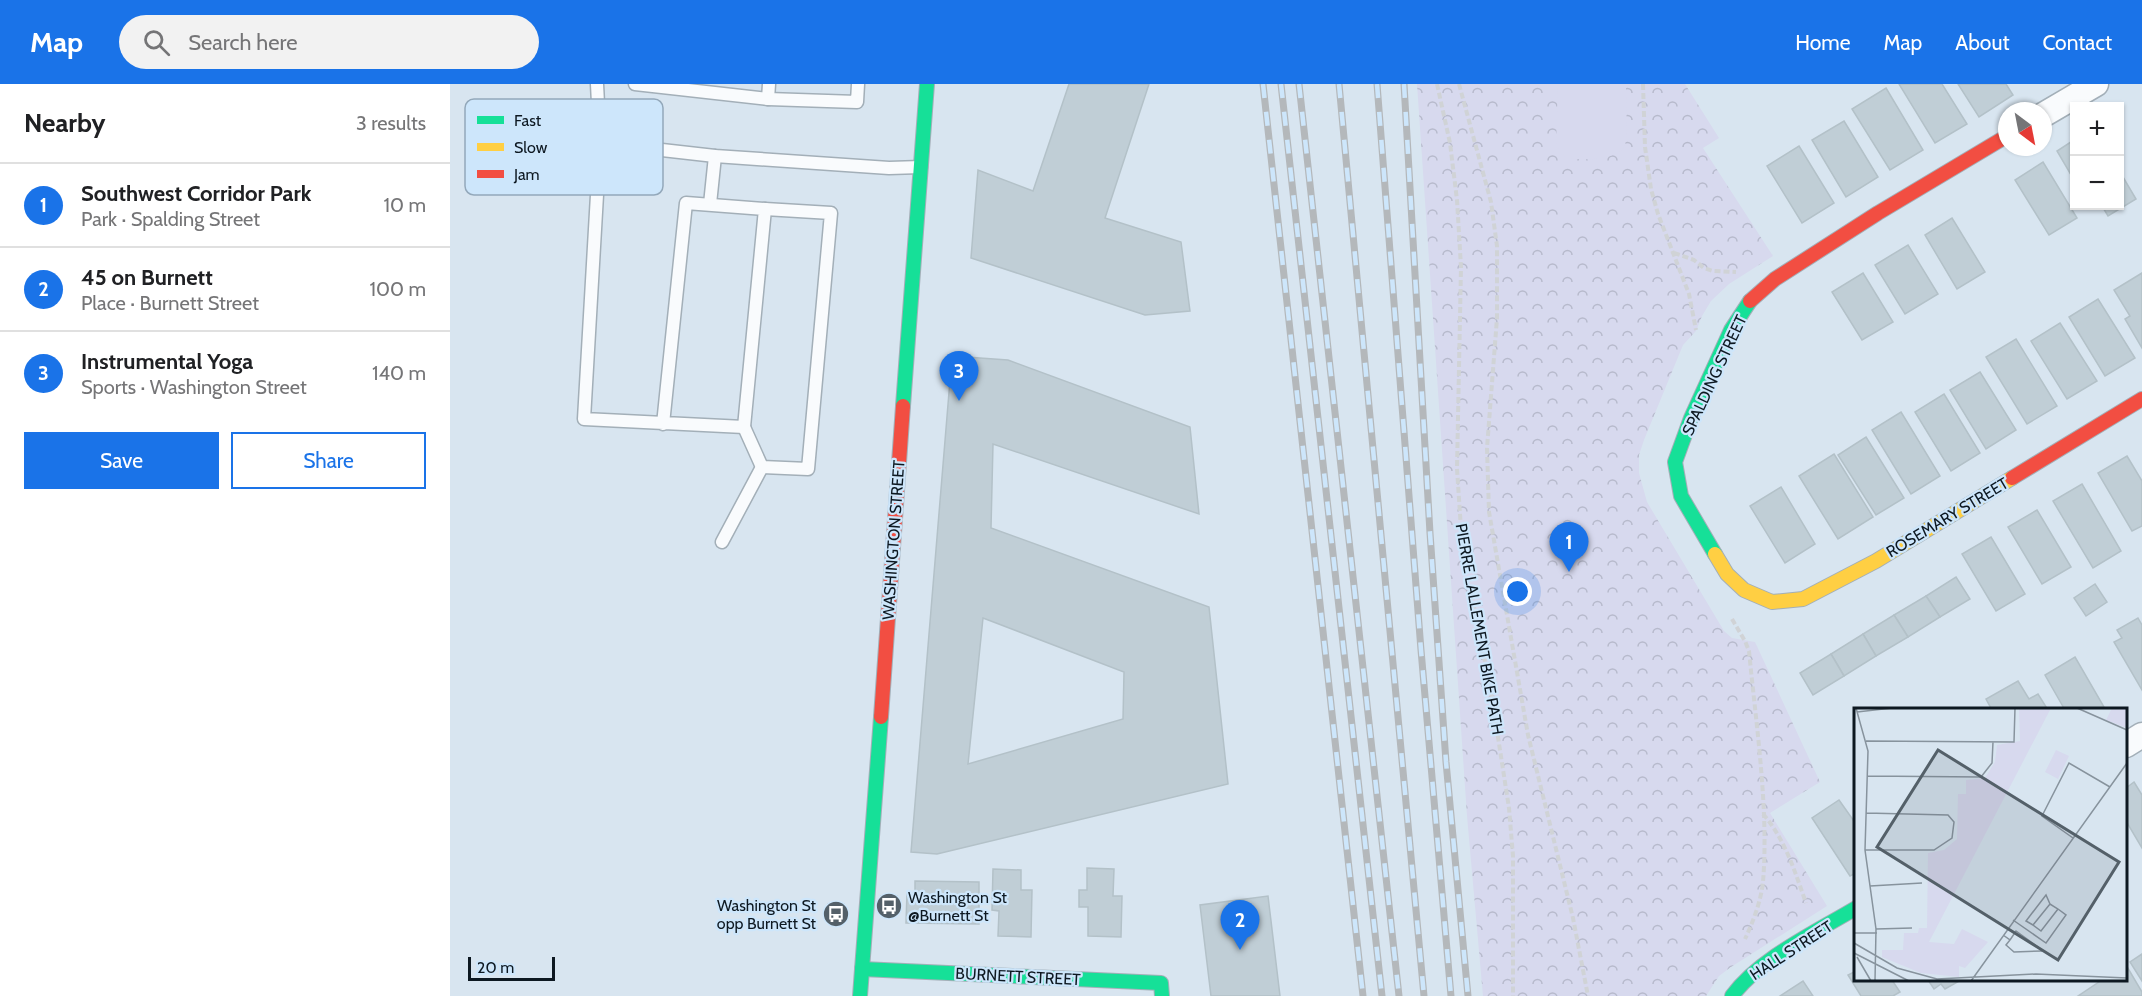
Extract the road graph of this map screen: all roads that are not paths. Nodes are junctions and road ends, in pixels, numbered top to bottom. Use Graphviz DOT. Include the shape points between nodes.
graph roads {
  1 [pos="597,84"];
  2 [pos="635,84"];
  3 [pos="769,84"];
  4 [pos="858,84"];
  5 [pos="927,84"];
  6 [pos="2096,84"];
  7 [pos="598,99"];
  8 [pos="768,99"];
  9 [pos="2052,110"];
  10 [pos="1998,141"];
  11 [pos="663,150"];
  12 [pos="715,156"];
  13 [pos="921,167"];
  14 [pos="597,195"];
  15 [pos="710,204"];
  16 [pos="765,209"];
  17 [pos="2142,399"];
  18 [pos="663,424"];
  19 [pos="744,427"];
  20 [pos="762,467"];
  21 [pos="722,542"];
  22 [pos="1744,590"];
  23 [pos="2142,735"];
  24 [pos="2127,744"];
  25 [pos="1854,909"];
  26 [pos="862,969"];
  27 [pos="860,996"];
  28 [pos="1162,996"];
  29 [pos="1732,996"];
  1 -- 7 [label="lane"];
  2 -- 8 [label="lane"];
  3 -- 8 [label="lane"];
  4 -- 8 [label="lane" via="857,102"];
  5 -- 13 [label="street, WASHINGTON STREET"];
  6 -- 9 [label="street"];
  10 -- 22 [label="street, SPALDING STREET" via="1775,279 1749,302 1731,330 1675,462 1681,496 1727,574"];
  11 -- 12 [label="lane"];
  12 -- 13 [label="lane"];
  12 -- 15 [label="lane"];
  13 -- 26 [label="street, WASHINGTON STREET"];
  14 -- 18 [label="lane" via="584,419"];
  15 -- 16 [label="lane"];
  15 -- 18 [label="lane" via="686,203"];
  16 -- 19 [label="lane"];
  16 -- 20 [label="lane" via="831,213 808,470"];
  17 -- 22 [label="street, ROSEMARY STREET" via="1876,561 1803,599 1772,602"];
  18 -- 19 [label="lane"];
  19 -- 20 [label="lane"];
  20 -- 21 [label="lane"];
  23 -- 24 [label="street"];
  25 -- 29 [label="street, HALL STREET" via="1751,975"];
  26 -- 27 [label="street, WASHINGTON STREET"];
  26 -- 28 [label="street, BURNETT STREET" via="1161,982"];
}
